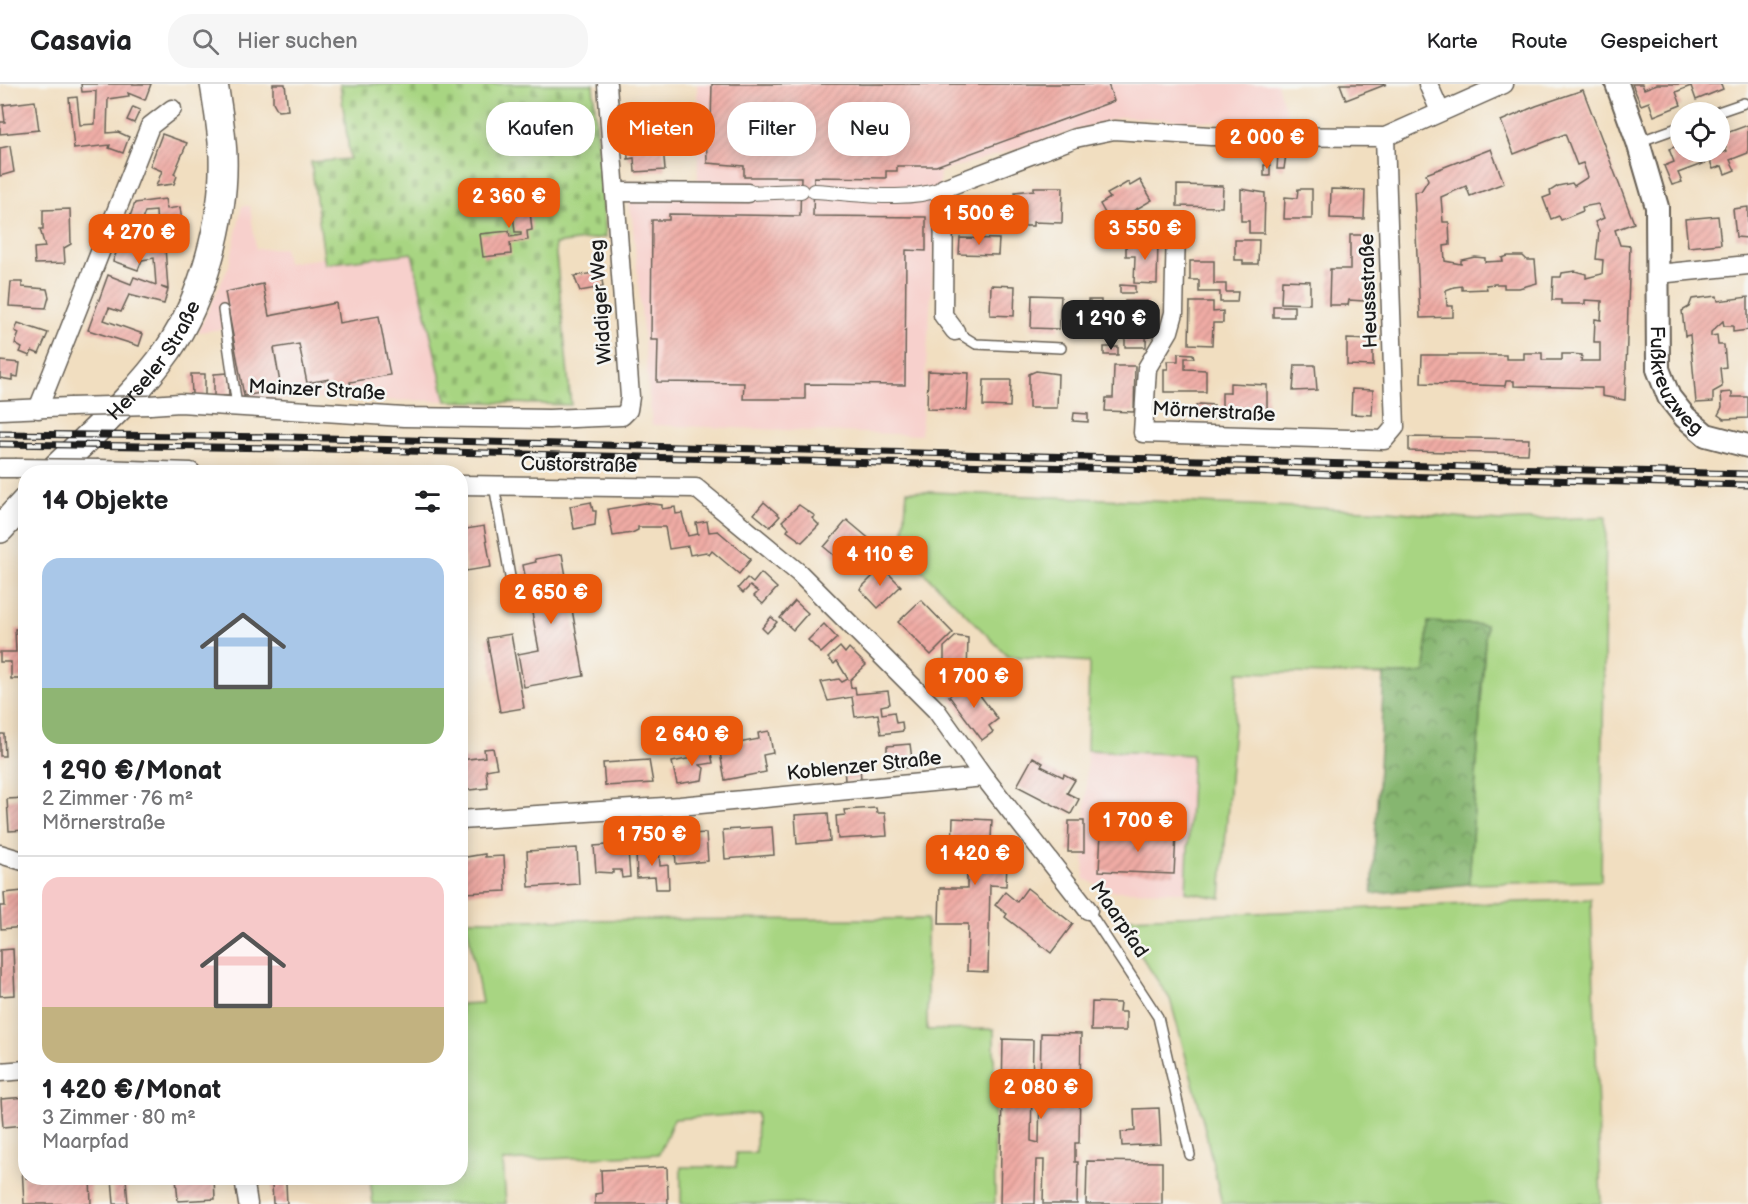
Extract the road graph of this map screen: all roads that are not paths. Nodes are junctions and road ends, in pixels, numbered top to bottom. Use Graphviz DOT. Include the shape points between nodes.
graph roads {
  1 [pos="607,84"];
  2 [pos="1428,84"];
  3 [pos="1504,84"];
  4 [pos="1617,84"];
  5 [pos="212,89"];
  6 [pos="1744,103"];
  7 [pos="1730,108"];
  8 [pos="172,109"];
  9 [pos="1440,111"];
  10 [pos="1670,131"];
  11 [pos="1385,137"];
  12 [pos="1638,142"];
  13 [pos="944,188"];
  14 [pos="615,192"];
  15 [pos="748,193"];
  16 [pos="1176,228"];
  17 [pos="1748,265"];
  18 [pos="1658,273"];
  19 [pos="224,310"];
  20 [pos="955,331"];
  21 [pos="1061,348"];
  22 [pos="237,406"];
  23 [pos="38,408"];
  24 [pos="0,410"];
  25 [pos="628,410"];
  26 [pos="1384,440"];
  27 [pos="1748,446"];
  28 [pos="59,465"];
  29 [pos="468,484"];
  30 [pos="494,485"];
  31 [pos="696,488"];
  32 [pos="18,510"];
  33 [pos="0,529"];
  34 [pos="513,594"];
  35 [pos="984,777"];
  36 [pos="468,819"];
  37 [pos="0,854"];
  38 [pos="18,860"];
  39 [pos="1088,910"];
  40 [pos="18,1071"];
  41 [pos="0,1072"];
  42 [pos="1190,1155"];
  43 [pos="245,1185"];
  44 [pos="249,1204"];
  1 -- 14 [label="street, Widdiger Weg"];
  2 -- 9 [label="street"];
  3 -- 9 [label="street"];
  4 -- 12 [label="street, Fußkreuzweg"];
  5 -- 28 [label="main road, Herseler Straße" via="223,157 218,215 208,265 192,308 168,350"];
  6 -- 7 [label="lane"];
  8 -- 23 [label="street" via="150,126"];
  9 -- 11 [label="street"];
  10 -- 12 [label="lane"];
  11 -- 13 [label="street" via="1211,136 1114,130 1075,138"];
  11 -- 26 [label="street, Heussstraße" via="1395,427"];
  12 -- 18 [label="street, Fußkreuzweg" via="1657,207"];
  13 -- 15 [label="street" via="897,196 807,191"];
  13 -- 20 [label="street" via="944,315"];
  14 -- 15 [label="street"];
  14 -- 25 [label="street, Widdiger Weg"];
  16 -- 26 [label="street, Mörnerstraße" via="1173,313 1169,331 1147,368 1143,433"];
  17 -- 18 [label="street"];
  18 -- 27 [label="street, Fußkreuzweg" via="1658,369 1669,398 1706,435"];
  19 -- 22 [label="lane"];
  20 -- 21 [label="lane" via="976,345"];
  22 -- 23 [label="street, Mainzer Straße, bridge" via="180,403"];
  22 -- 25 [label="street, Mainzer Straße" via="404,417 549,419 622,416"];
  23 -- 24 [label="street, Mainzer Straße"];
  29 -- 30 [label="street, Custorstraße"];
  30 -- 31 [label="street, Custorstraße"];
  30 -- 34 [label="lane"];
  31 -- 35 [label="street, Maarpfad" via="799,573 936,710"];
  32 -- 33 [label="main road"];
  35 -- 36 [label="street, Koblenzer Straße" via="680,806"];
  35 -- 39 [label="street, Maarpfad"];
  37 -- 38 [label="street"];
  39 -- 42 [label="lane, Maarpfad" via="1158,1017"];
  40 -- 41 [label="street"];
  43 -- 44 [label="street"];
}
